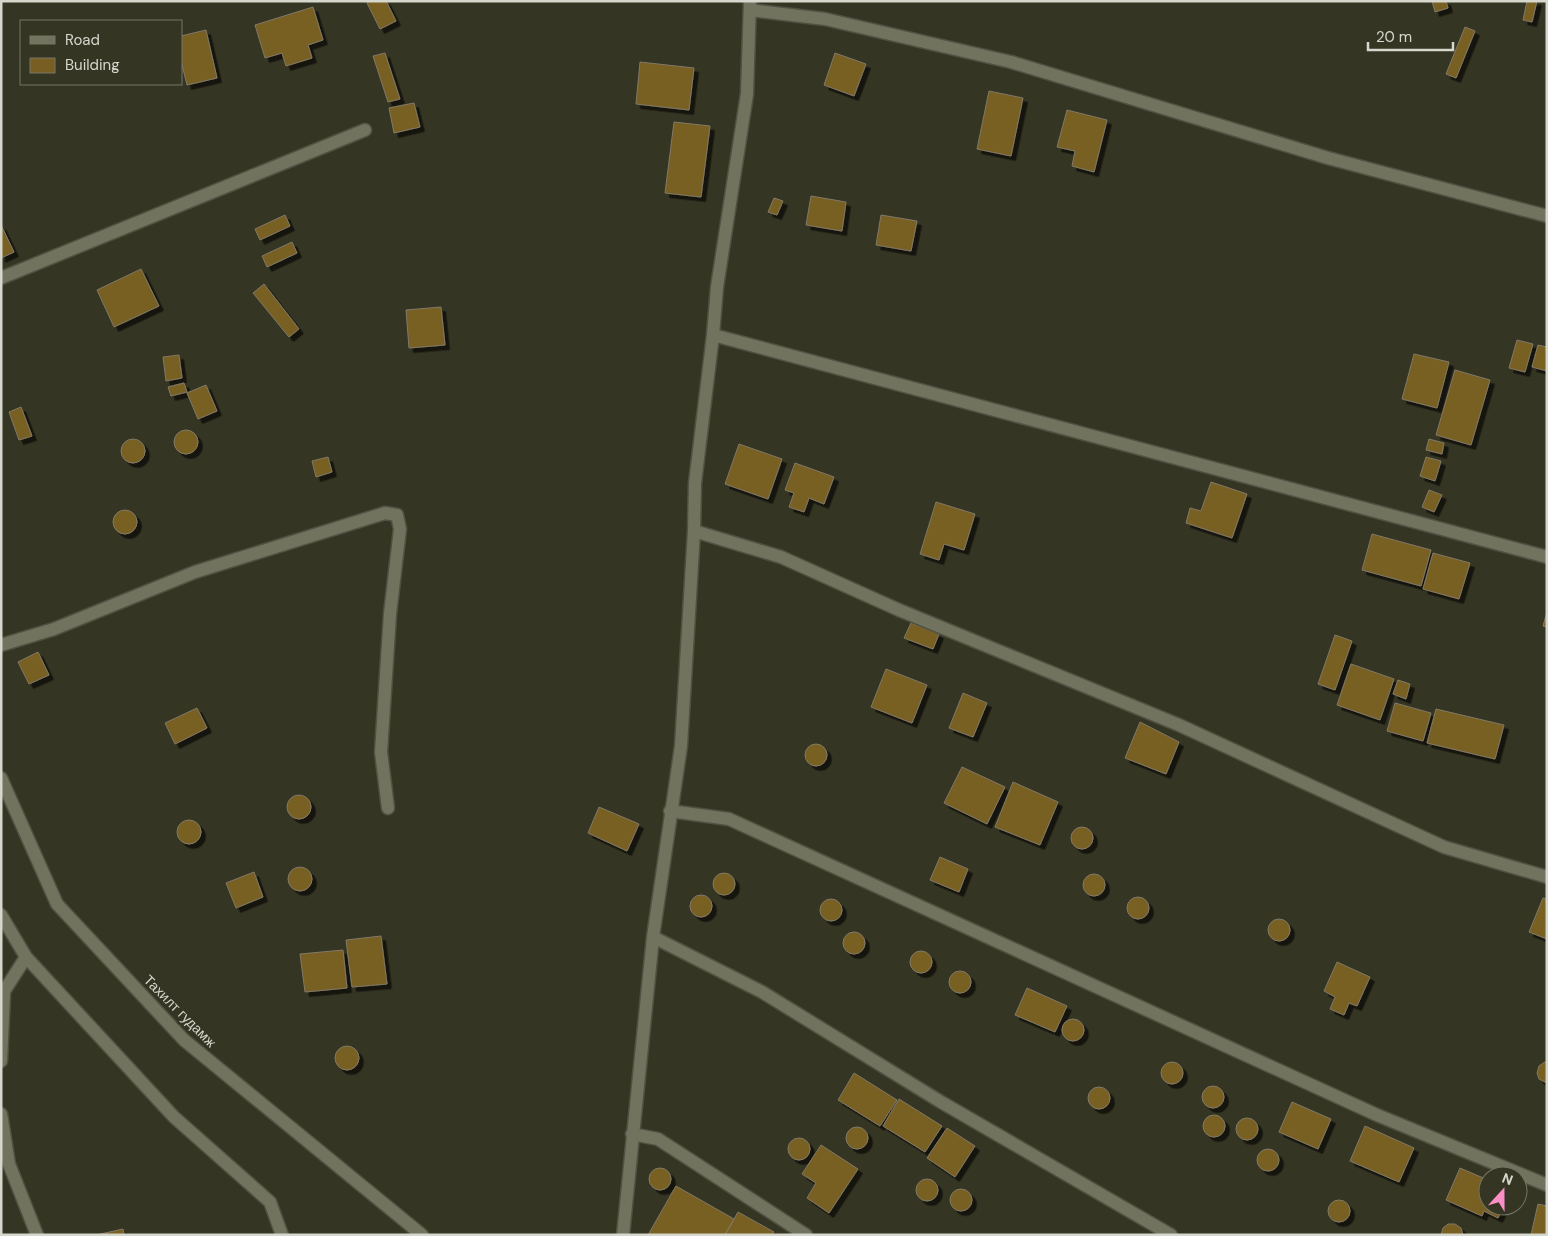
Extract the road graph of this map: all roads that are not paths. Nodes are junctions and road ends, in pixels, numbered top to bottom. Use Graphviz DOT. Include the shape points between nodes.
graph roads {
  1 [pos="750,5"];
  2 [pos="365,130"];
  3 [pos="1547,216"];
  4 [pos="1,278"];
  5 [pos="713,335"];
  6 [pos="694,531"];
  7 [pos="1547,557"];
  8 [pos="1,645"];
  9 [pos="1,778"];
  10 [pos="388,808"];
  11 [pos="670,811"];
  12 [pos="1547,877"];
  13 [pos="1,915"];
  14 [pos="654,937"];
  15 [pos="26,957"];
  16 [pos="3,995"];
  17 [pos="1,1061"];
  18 [pos="1,1114"];
  19 [pos="632,1134"];
  20 [pos="1547,1185"];
  21 [pos="37,1235"];
  22 [pos="282,1235"];
  23 [pos="422,1235"];
  24 [pos="623,1235"];
  25 [pos="806,1235"];
  26 [pos="1171,1235"];
  1 -- 3 [label="street" via="1011,62 1328,158"];
  1 -- 5 [label="street" via="747,94 717,287"];
  2 -- 4 [label="street"];
  5 -- 6 [label="street" via="695,483"];
  5 -- 7 [label="street"];
  6 -- 11 [label="street" via="682,746"];
  6 -- 12 [label="street" via="781,557 900,610 1179,725 1444,847"];
  8 -- 10 [label="street" via="54,629 194,572 385,512 397,515 400,529 380,752"];
  9 -- 23 [label="street, Тахилт гудамж" via="57,904 184,1040"];
  11 -- 14 [label="street"];
  11 -- 20 [label="street" via="729,819 1377,1115"];
  13 -- 15 [label="street"];
  14 -- 19 [label="street"];
  14 -- 26 [label="street" via="762,992 941,1102"];
  15 -- 16 [label="street"];
  15 -- 22 [label="street" via="174,1117 270,1202"];
  16 -- 17 [label="street"];
  18 -- 21 [label="street" via="9,1164"];
  19 -- 24 [label="street"];
  19 -- 25 [label="street" via="658,1139"];
}
